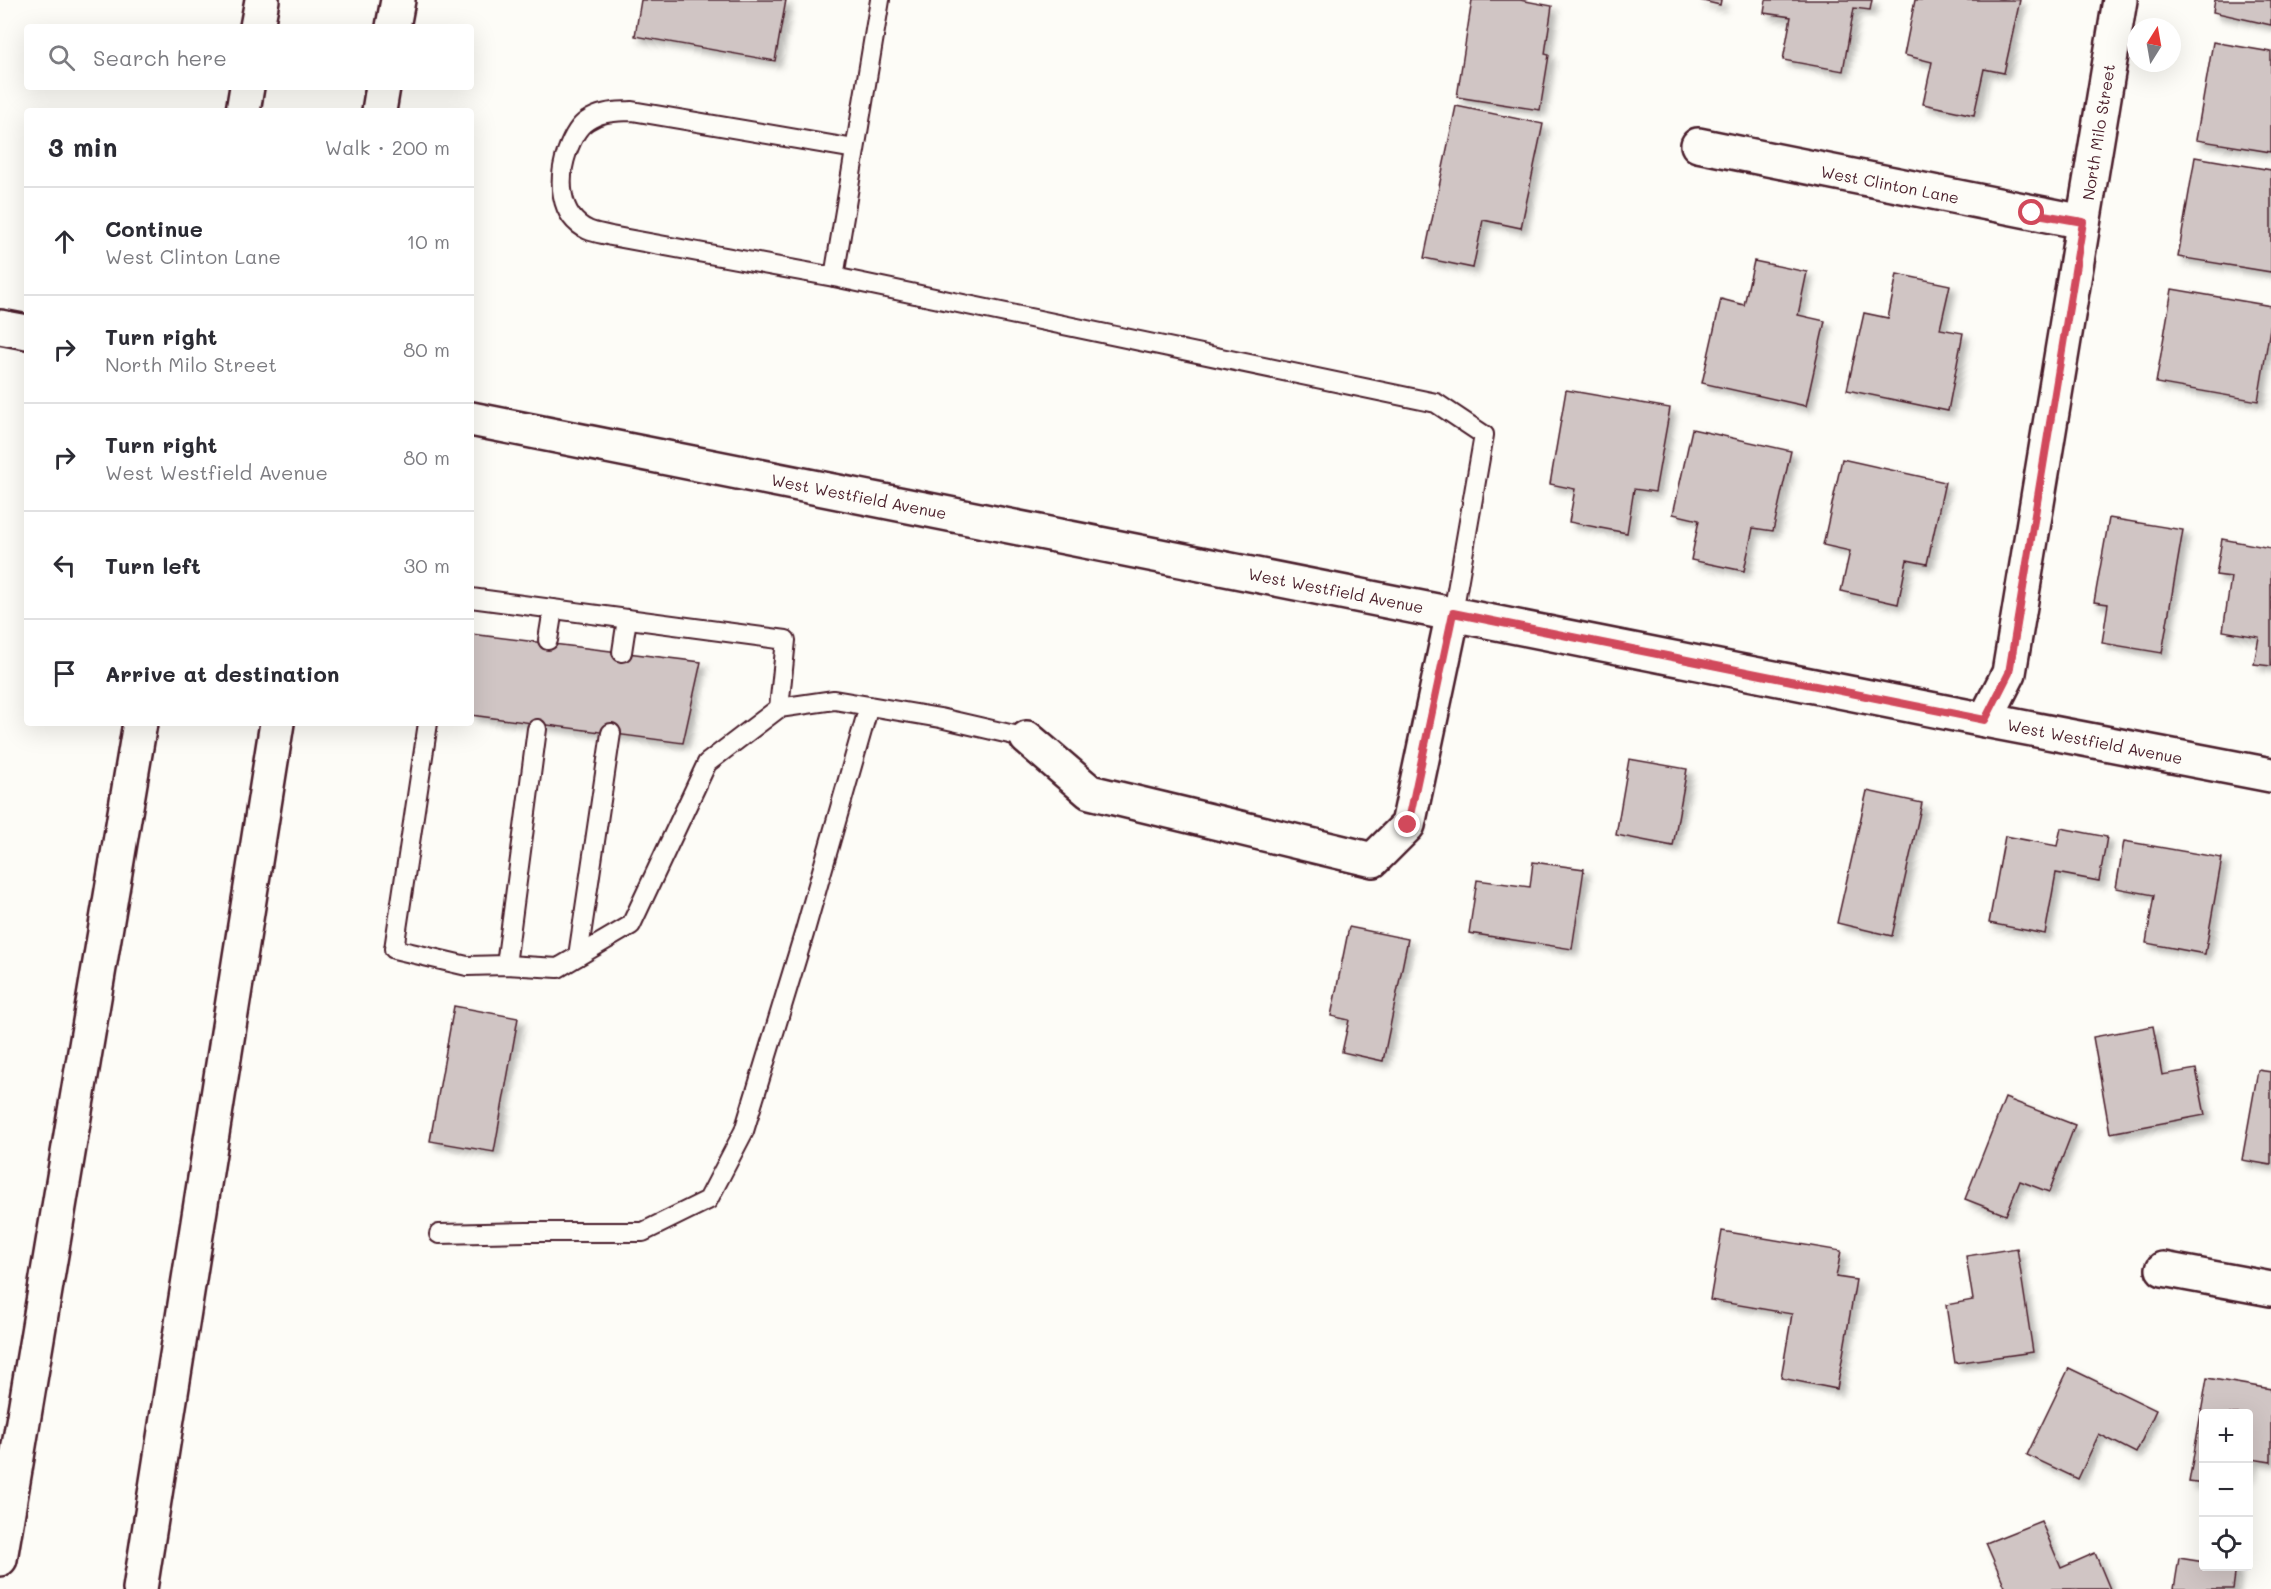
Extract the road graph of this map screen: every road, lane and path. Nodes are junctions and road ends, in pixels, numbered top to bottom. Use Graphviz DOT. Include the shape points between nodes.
graph roads {
  1 [pos="262,0"];
  2 [pos="398,0"];
  3 [pos="880,0"];
  4 [pos="2120,0"];
  5 [pos="258,24"];
  6 [pos="394,24"];
  7 [pos="246,90"];
  8 [pos="382,90"];
  9 [pos="244,108"];
  10 [pos="380,108"];
  11 [pos="1698,145"];
  12 [pos="855,149"];
  13 [pos="2083,222"];
  14 [pos="834,277"];
  15 [pos="0,327"];
  16 [pos="24,331"];
  17 [pos="474,420"];
  18 [pos="474,598"];
  19 [pos="553,609"];
  20 [pos="1453,613"];
  21 [pos="627,619"];
  22 [pos="548,640"];
  23 [pos="622,652"];
  24 [pos="869,706"];
  25 [pos="779,708"];
  26 [pos="1985,720"];
  27 [pos="139,726"];
  28 [pos="277,726"];
  29 [pos="428,726"];
  30 [pos="537,729"];
  31 [pos="610,733"];
  32 [pos="1027,738"];
  33 [pos="2271,775"];
  34 [pos="578,956"];
  35 [pos="506,965"];
  36 [pos="440,1234"];
  37 [pos="2163,1269"];
  38 [pos="2271,1289"];
  39 [pos="0,1559"];
  40 [pos="140,1589"];
  1 -- 5 [label="main road"];
  2 -- 6 [label="main road"];
  3 -- 12 [label="lane"];
  4 -- 13 [label="main road, North Milo Street"];
  7 -- 9 [label="main road"];
  8 -- 10 [label="main road"];
  11 -- 13 [label="main road, West Clinton Lane"];
  12 -- 14 [label="lane"];
  12 -- 14 [label="lane" via="632,111 606,112 586,121 572,139 561,180 564,203 575,220 587,229"];
  13 -- 26 [label="main road, North Milo Street" via="2009,673"];
  14 -- 20 [label="lane" via="1436,403 1484,435"];
  15 -- 16 [label="main road"];
  17 -- 20 [label="main road, West Westfield Avenue"];
  18 -- 19 [label="lane"];
  19 -- 21 [label="lane"];
  19 -- 22 [label="lane"];
  20 -- 26 [label="main road, West Westfield Avenue"];
  20 -- 32 [label="main road" via="1408,825 1373,860 1090,792"];
  21 -- 23 [label="lane"];
  21 -- 25 [label="lane" via="786,640"];
  24 -- 25 [label="lane" via="834,700"];
  24 -- 32 [label="lane"];
  24 -- 36 [label="lane" via="744,1131 708,1200 643,1232"];
  25 -- 34 [label="lane" via="707,763 631,925"];
  26 -- 33 [label="main road, West Westfield Avenue"];
  27 -- 39 [label="main road"];
  28 -- 40 [label="main road"];
  29 -- 35 [label="lane" via="394,949 467,966"];
  30 -- 35 [label="lane"];
  31 -- 34 [label="lane"];
  34 -- 35 [label="lane" via="558,968"];
  37 -- 38 [label="main road"];
}
